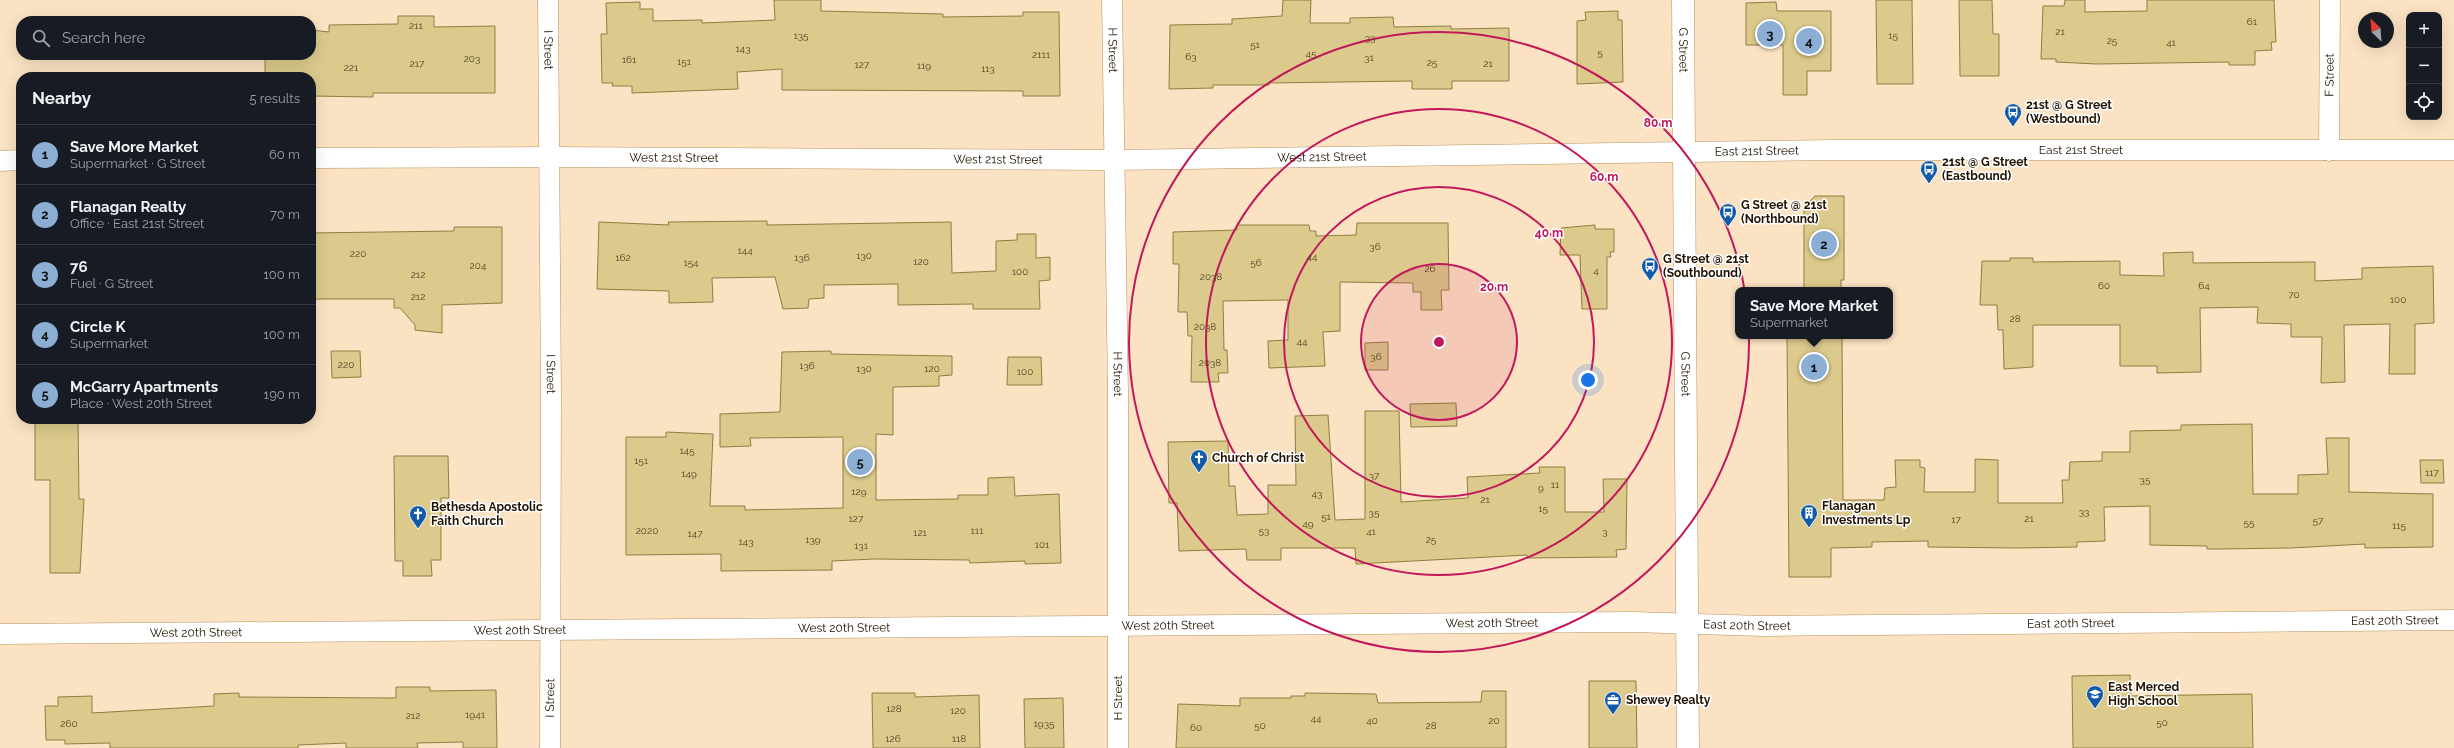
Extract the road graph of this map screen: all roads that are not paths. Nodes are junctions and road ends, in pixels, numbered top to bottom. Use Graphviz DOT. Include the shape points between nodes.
graph roads {
  1 [pos="548,0"];
  2 [pos="1112,0"];
  3 [pos="1683,0"];
  4 [pos="2330,0"];
  5 [pos="2454,150"];
  6 [pos="2329,151"];
  7 [pos="1684,152"];
  8 [pos="549,157"];
  9 [pos="316,158"];
  10 [pos="16,160"];
  11 [pos="1113,160"];
  12 [pos="0,161"];
  13 [pos="2454,620"];
  14 [pos="1688,624"];
  15 [pos="1118,626"];
  16 [pos="551,629"];
  17 [pos="0,634"];
  18 [pos="550,748"];
  19 [pos="1118,748"];
  20 [pos="1688,748"];
  1 -- 8 [label="street, I Street"];
  2 -- 11 [label="street, H Street"];
  3 -- 7 [label="main road, G Street"];
  4 -- 6 [label="street, F Street"];
  5 -- 6 [label="street, East 21st Street"];
  6 -- 7 [label="street, East 21st Street"];
  7 -- 11 [label="street, West 21st Street"];
  7 -- 14 [label="main road, G Street"];
  8 -- 9 [label="street, West 21st Street"];
  8 -- 11 [label="street, West 21st Street"];
  8 -- 16 [label="street, I Street"];
  10 -- 12 [label="street"];
  11 -- 15 [label="street, H Street" via="1118,393"];
  13 -- 14 [label="street, East 20th Street" via="1763,626"];
  14 -- 15 [label="street, West 20th Street" via="1632,622"];
  14 -- 20 [label="main road, G Street"];
  15 -- 16 [label="street, West 20th Street"];
  15 -- 19 [label="street, H Street"];
  16 -- 17 [label="street, West 20th Street"];
  16 -- 18 [label="street, I Street"];
}
